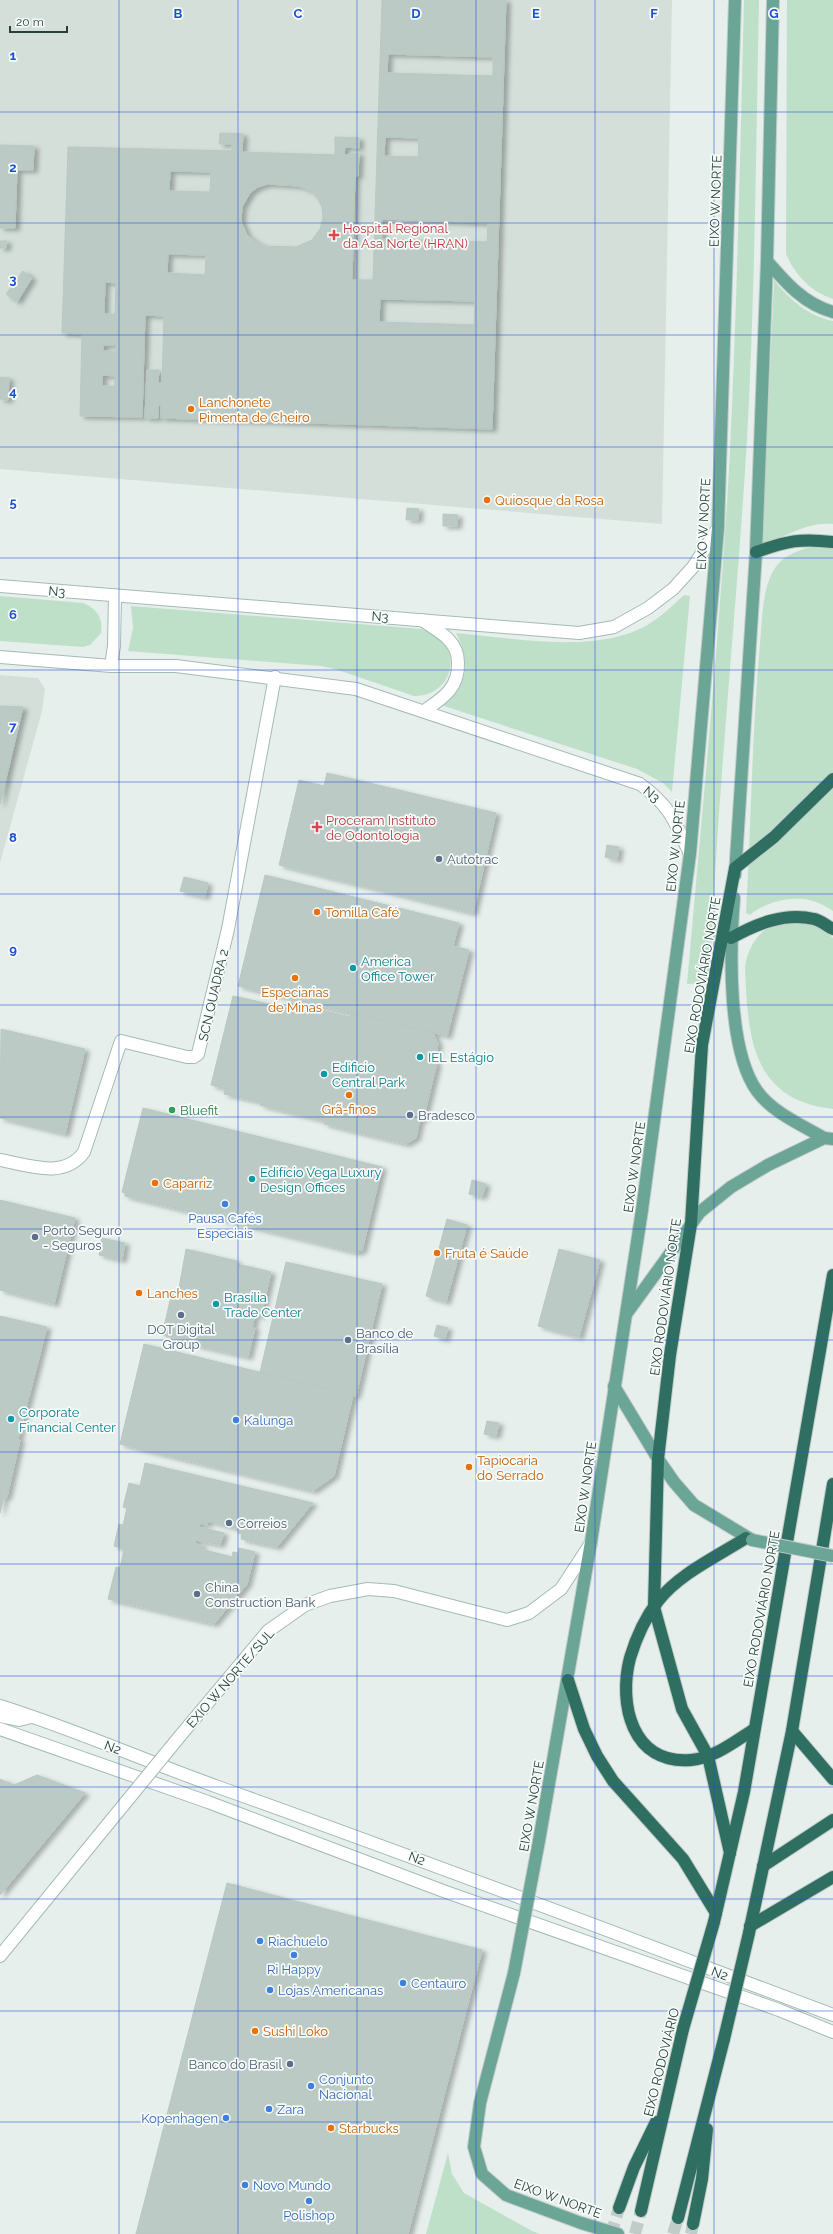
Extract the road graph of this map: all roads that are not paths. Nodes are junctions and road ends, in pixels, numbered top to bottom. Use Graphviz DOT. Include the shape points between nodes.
graph roads {
  1 [pos="735,0"];
  2 [pos="773,0"];
  3 [pos="767,262"];
  4 [pos="833,312"];
  5 [pos="718,528"];
  6 [pos="833,542"];
  7 [pos="756,552"];
  8 [pos="0,586"];
  9 [pos="115,596"];
  10 [pos="422,620"];
  11 [pos="0,657"];
  12 [pos="111,666"];
  13 [pos="275,677"];
  14 [pos="424,711"];
  15 [pos="833,779"];
  16 [pos="690,854"];
  17 [pos="735,868"];
  18 [pos="833,929"];
  19 [pos="731,938"];
  20 [pos="829,1139"];
  21 [pos="0,1160"];
  22 [pos="691,1224"];
  23 [pos="833,1275"];
  24 [pos="625,1316"];
  25 [pos="614,1386"];
  26 [pos="658,1459"];
  27 [pos="833,1484"];
  28 [pos="749,1539"];
  29 [pos="591,1542"];
  30 [pos="833,1556"];
  31 [pos="654,1607"];
  32 [pos="568,1680"];
  33 [pos="0,1710"];
  34 [pos="1,1727"];
  35 [pos="753,1730"];
  36 [pos="792,1731"];
  37 [pos="708,1756"];
  38 [pos="833,1779"];
  39 [pos="833,1820"];
  40 [pos="730,1853"];
  41 [pos="763,1866"];
  42 [pos="833,1877"];
  43 [pos="715,1917"];
  44 [pos="750,1930"];
  45 [pos="0,1956"];
  46 [pos="833,2015"];
  47 [pos="833,2032"];
  48 [pos="712,2087"];
  49 [pos="665,2103"];
  50 [pos="619,2208"];
  51 [pos="641,2211"];
  52 [pos="678,2218"];
  53 [pos="693,2224"];
  54 [pos="618,2234"];
  1 -- 5 [label="main road, EIXO W NORTE"];
  2 -- 3 [label="main road"];
  3 -- 4 [label="main road" via="788,285 811,304"];
  3 -- 7 [label="main road"];
  5 -- 10 [label="main road, N3" via="693,567 673,589 648,608 614,627 579,633"];
  5 -- 16 [label="main road, EIXO W NORTE"];
  6 -- 7 [label="highway" via="806,539 783,542"];
  7 -- 17 [label="main road"];
  8 -- 9 [label="main road, N3"];
  9 -- 10 [label="main road, N3"];
  9 -- 12 [label="main road"];
  10 -- 14 [label="main road" via="449,640 458,653 458,671 454,685 444,698"];
  11 -- 12 [label="main road, N3"];
  12 -- 13 [label="main road, N3" via="176,666"];
  13 -- 14 [label="main road, N3" via="356,689"];
  13 -- 21 [label="main road, SCN QUADRA 2" via="228,929 201,1048 194,1057 187,1057 121,1041 84,1152 78,1161 56,1170"];
  14 -- 16 [label="main road, N3" via="640,784 658,797 670,811"];
  15 -- 17 [label="highway" via="774,837"];
  16 -- 24 [label="main road, EIXO W NORTE"];
  17 -- 19 [label="main road"];
  17 -- 22 [label="highway, EIXO RODOVIÁRIO NORTE" via="702,1045"];
  18 -- 19 [label="highway" via="815,919 795,916 751,926"];
  19 -- 20 [label="main road" via="736,1032 745,1070 758,1092 776,1110"];
  20 -- 22 [label="main road" via="768,1165 731,1187 700,1212"];
  22 -- 24 [label="main road"];
  22 -- 26 [label="highway, EIXO RODOVIÁRIO NORTE" via="670,1355"];
  23 -- 35 [label="highway, EIXO RODOVIÁRIO NORTE"];
  24 -- 25 [label="main road, EIXO W NORTE"];
  25 -- 26 [label="main road"];
  25 -- 29 [label="main road, EIXO W NORTE"];
  26 -- 28 [label="main road" via="694,1505"];
  26 -- 31 [label="highway, EIXO RODOVIÁRIO NORTE"];
  27 -- 36 [label="highway"];
  28 -- 30 [label="main road, bridge"];
  28 -- 31 [label="highway" via="672,1585"];
  29 -- 32 [label="main road, EIXO W NORTE"];
  29 -- 45 [label="main road, EXIO W NORTE/SUL, bridge" via="561,1589 529,1613 507,1620 387,1590 368,1589 330,1596 305,1605 268,1631"];
  31 -- 37 [label="highway, EIXO RODOVIÁRIO NORTE" via="682,1709"];
  31 -- 37 [label="highway" via="639,1633 630,1660 626,1690 634,1731 645,1746 661,1757 681,1760"];
  32 -- 43 [label="highway" via="584,1729 613,1781 683,1859"];
  32 -- 54 [label="main road, EIXO W NORTE, bridge" via="514,1973 480,2103 474,2147 482,2174 506,2195"];
  33 -- 46 [label="main road, N2" via="19,1720 33,1716 219,1787 433,1863"];
  34 -- 47 [label="main road, N2" via="446,1892 779,2010"];
  35 -- 37 [label="highway"];
  35 -- 40 [label="highway, EIXO RODOVIÁRIO NORTE" via="744,1792"];
  36 -- 38 [label="highway"];
  36 -- 41 [label="highway"];
  37 -- 40 [label="highway, EIXO RODOVIÁRIO NORTE"];
  39 -- 41 [label="highway"];
  40 -- 43 [label="highway, EIXO RODOVIÁRIO NORTE"];
  41 -- 44 [label="highway"];
  42 -- 44 [label="highway"];
  43 -- 49 [label="highway, EIXO RODOVIÁRIO, bridge"];
  44 -- 48 [label="highway, bridge"];
  48 -- 52 [label="highway"];
  48 -- 53 [label="highway" via="702,2179"];
  49 -- 50 [label="highway" via="634,2167"];
  49 -- 51 [label="highway, EIXO RODOVIÁRIO"];
}
